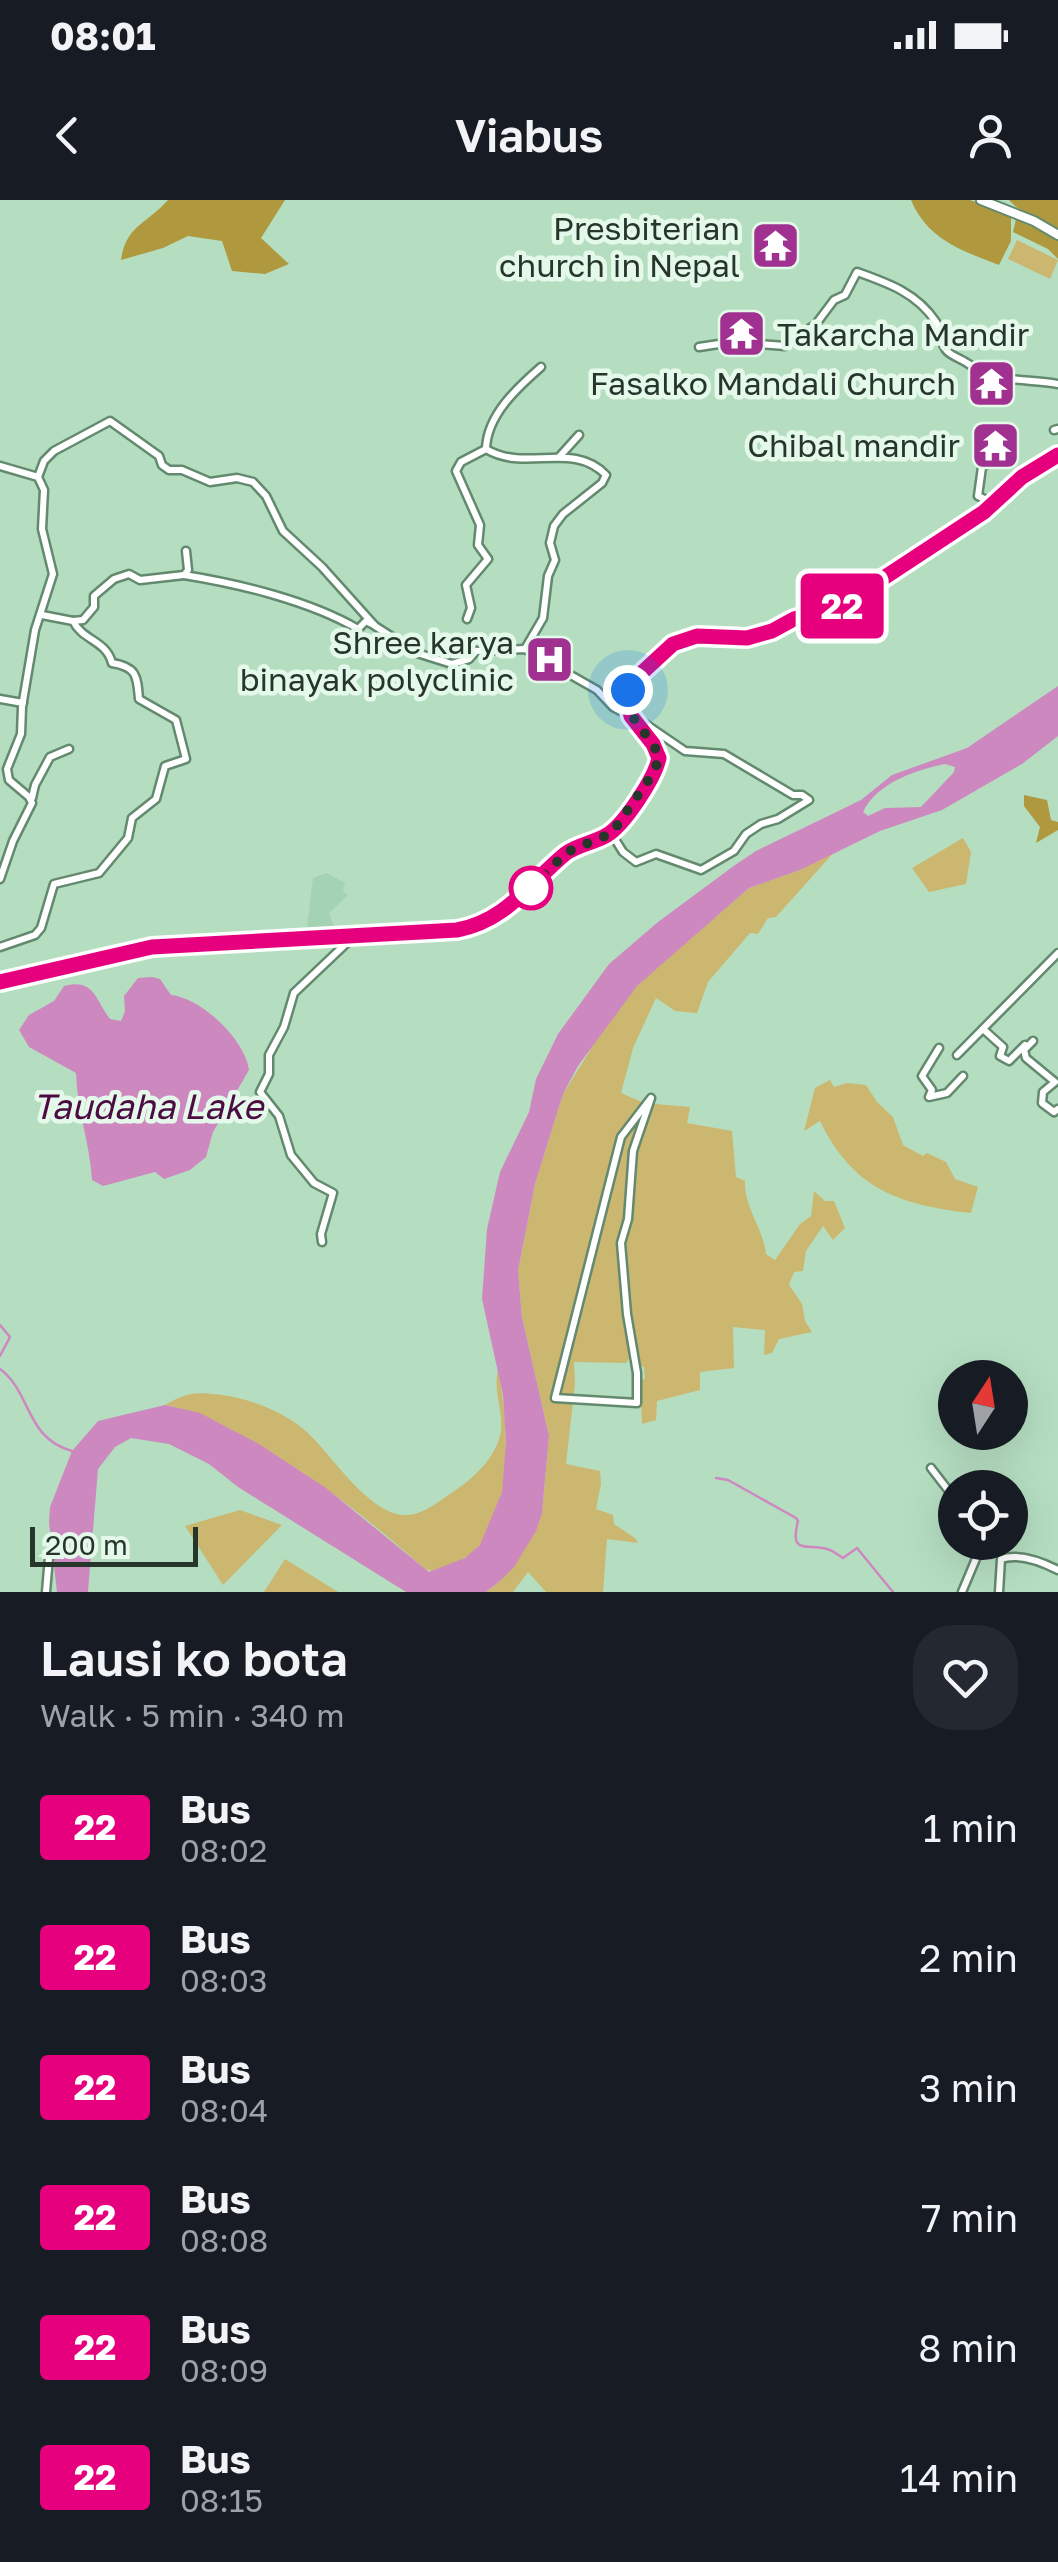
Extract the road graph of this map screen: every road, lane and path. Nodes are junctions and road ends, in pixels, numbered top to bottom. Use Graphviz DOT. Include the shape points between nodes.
graph roads {
  1 [pos="981,200"];
  2 [pos="1058,235"];
  3 [pos="699,347"];
  4 [pos="541,367"];
  5 [pos="1058,384"];
  6 [pos="580,435"];
  7 [pos="486,449"];
  8 [pos="996,450"];
  9 [pos="1058,455"];
  10 [pos="560,456"];
  11 [pos="0,466"];
  12 [pos="38,477"];
  13 [pos="993,504"];
  14 [pos="186,551"];
  15 [pos="184,576"];
  16 [pos="42,616"];
  17 [pos="467,619"];
  18 [pos="73,621"];
  19 [pos="376,626"];
  20 [pos="525,649"];
  21 [pos="0,699"];
  22 [pos="23,703"];
  23 [pos="634,720"];
  24 [pos="69,749"];
  25 [pos="32,800"];
  26 [pos="611,832"];
  27 [pos="2,868"];
  28 [pos="0,879"];
  29 [pos="353,936"];
  30 [pos="0,947"];
  31 [pos="1058,953"];
  32 [pos="0,982"];
  33 [pos="982,1029"];
  34 [pos="939,1048"];
  35 [pos="957,1056"];
  36 [pos="963,1076"];
  37 [pos="651,1098"];
  38 [pos="1058,1109"];
  39 [pos="322,1242"];
  40 [pos="932,1468"];
  41 [pos="938,1476"];
  42 [pos="52,1555"];
  43 [pos="975,1560"];
  44 [pos="1058,1570"];
  45 [pos="46,1592"];
  46 [pos="962,1592"];
  47 [pos="999,1592"];
  1 -- 2 [label="main road"];
  3 -- 5 [label="street" via="785,346 845,295 857,272 919,302 948,352 976,371"];
  4 -- 7 [label="street" via="502,408"];
  6 -- 10 [label="street"];
  7 -- 10 [label="street" via="526,462"];
  7 -- 17 [label="street" via="456,471 488,559 466,585"];
  8 -- 13 [label="street" via="982,467 977,490"];
  9 -- 13 [label="main road"];
  10 -- 20 [label="street" via="606,475 554,526 555,560 542,618"];
  11 -- 12 [label="street"];
  12 -- 16 [label="street" via="53,574"];
  12 -- 19 [label="street" via="54,451 107,421 169,470 210,482 253,482 283,531"];
  13 -- 23 [label="main road" via="841,606 747,638 680,638 634,680 627,698"];
  14 -- 15 [label="street"];
  15 -- 18 [label="street" via="114,578 94,596 83,620"];
  15 -- 19 [label="street" via="252,589 358,629 366,621"];
  16 -- 18 [label="street"];
  16 -- 22 [label="street"];
  18 -- 30 [label="street" via="83,636 100,642 112,663 137,674 139,699 176,720 186,760 164,766 156,799 132,818 128,838 99,872 54,884 35,934"];
  19 -- 20 [label="street" via="417,653 452,664 476,651"];
  20 -- 23 [label="street"];
  21 -- 22 [label="street"];
  22 -- 25 [label="street" via="22,734 8,775"];
  23 -- 26 [label="main road" via="658,763"];
  23 -- 26 [label="street" via="685,751 724,754 809,800 760,824 702,870 656,854 636,862"];
  24 -- 25 [label="street" via="50,757"];
  25 -- 27 [label="street"];
  26 -- 29 [label="main road" via="567,852 481,925"];
  27 -- 28 [label="street"];
  29 -- 32 [label="main road" via="152,947"];
  29 -- 39 [label="street" via="294,993 260,1092 279,1116 292,1155 314,1183 333,1193"];
  31 -- 33 [label="street"];
  33 -- 35 [label="street"];
  33 -- 38 [label="street" via="1009,1061 1033,1040 1026,1058 1055,1082 1043,1092 1042,1104"];
  34 -- 36 [label="street" via="922,1076 932,1090 929,1097 947,1093"];
  37 -- 37 [label="street" via="633,1150 621,1243 636,1403 555,1398 621,1137"];
  40 -- 41 [label="street"];
  42 -- 45 [label="street"];
  43 -- 46 [label="street"];
  44 -- 47 [label="street" via="1012,1555 1001,1559"];
}
